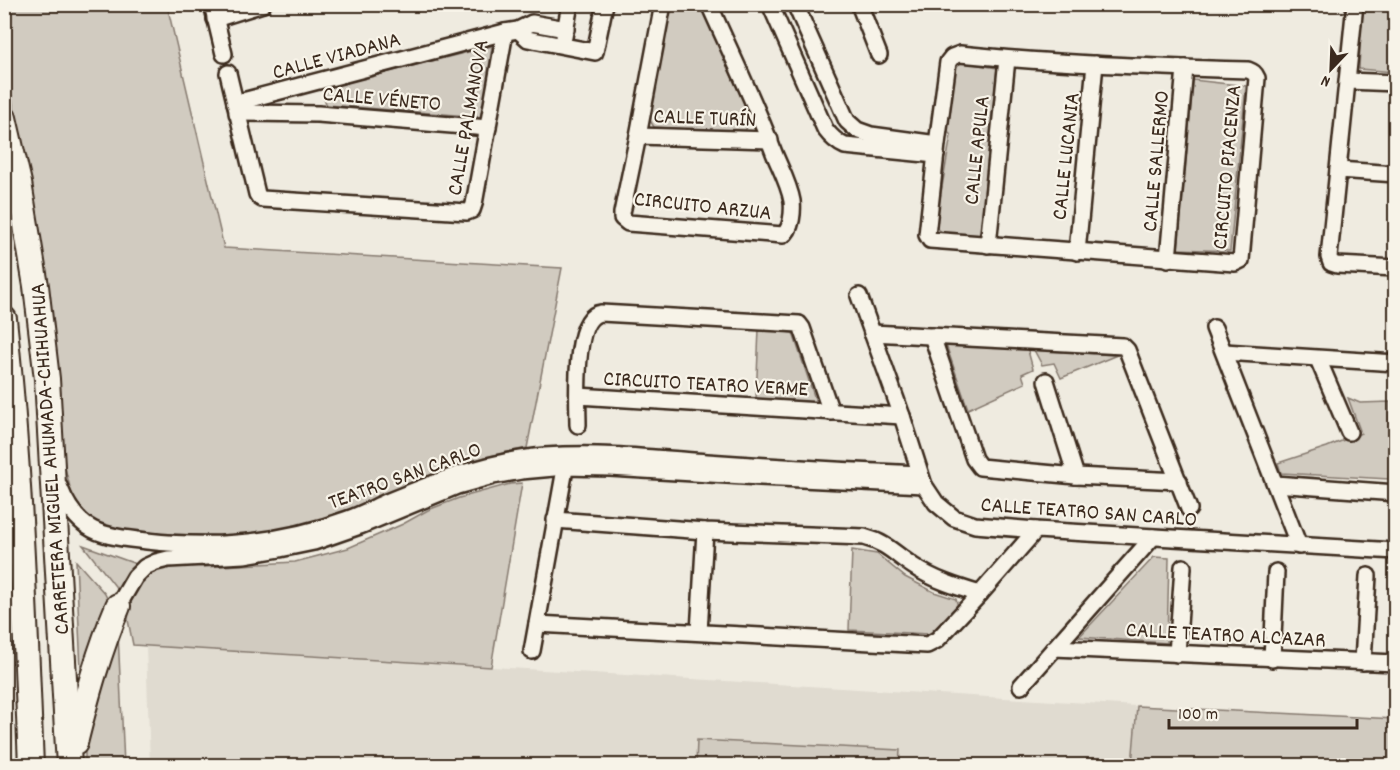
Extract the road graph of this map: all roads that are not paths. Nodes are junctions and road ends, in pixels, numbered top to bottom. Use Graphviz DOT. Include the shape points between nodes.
graph roads {
  1 [pos="263,4"];
  2 [pos="570,4"];
  3 [pos="605,4"];
  4 [pos="709,4"];
  5 [pos="770,4"];
  6 [pos="795,4"];
  7 [pos="1355,4"];
  8 [pos="663,5"];
  9 [pos="862,7"];
  10 [pos="214,11"];
  11 [pos="566,29"];
  12 [pos="511,31"];
  13 [pos="563,46"];
  14 [pos="224,54"];
  15 [pos="879,55"];
  16 [pos="1007,59"];
  17 [pos="1095,64"];
  18 [pos="1185,68"];
  19 [pos="228,73"];
  20 [pos="1348,81"];
  21 [pos="1395,83"];
  22 [pos="236,108"];
  23 [pos="4,118"];
  24 [pos="488,128"];
  25 [pos="639,136"];
  26 [pos="770,140"];
  27 [pos="937,149"];
  28 [pos="1338,170"];
  29 [pos="1395,174"];
  30 [pos="988,245"];
  31 [pos="1077,252"];
  32 [pos="1168,259"];
  33 [pos="1395,268"];
  34 [pos="859,296"];
  35 [pos="4,319"];
  36 [pos="1214,328"];
  37 [pos="872,333"];
  38 [pos="932,336"];
  39 [pos="1224,352"];
  40 [pos="1318,358"];
  41 [pos="1395,363"];
  42 [pos="1046,381"];
  43 [pos="578,396"];
  44 [pos="831,412"];
  45 [pos="902,416"];
  46 [pos="578,425"];
  47 [pos="1349,432"];
  48 [pos="566,461"];
  49 [pos="52,466"];
  50 [pos="1076,476"];
  51 [pos="922,479"];
  52 [pos="1179,481"];
  53 [pos="1275,484"];
  54 [pos="1395,493"];
  55 [pos="20,509"];
  56 [pos="1189,509"];
  57 [pos="555,520"];
  58 [pos="1036,530"];
  59 [pos="705,531"];
  60 [pos="1153,537"];
  61 [pos="1299,546"];
  62 [pos="1395,551"];
  63 [pos="4,559"];
  64 [pos="1183,567"];
  65 [pos="1275,572"];
  66 [pos="1368,576"];
  67 [pos="980,594"];
  68 [pos="118,606"];
  69 [pos="537,624"];
  70 [pos="699,632"];
  71 [pos="1054,648"];
  72 [pos="532,651"];
  73 [pos="1177,654"];
  74 [pos="1272,658"];
  75 [pos="1363,662"];
  76 [pos="1395,663"];
  77 [pos="1021,686"];
  78 [pos="31,765"];
  79 [pos="69,765"];
  1 -- 10 [label="street"];
  2 -- 11 [label="street"];
  3 -- 13 [label="street" via="595,52"];
  4 -- 26 [label="street, CIRCUITO ARZUA"];
  5 -- 27 [label="street" via="831,138 845,146"];
  6 -- 27 [label="street" via="847,121 871,135"];
  7 -- 20 [label="street"];
  8 -- 25 [label="street, CIRCUITO ARZUA"];
  9 -- 15 [label="street"];
  10 -- 14 [label="street"];
  11 -- 12 [label="street, CALLE VIADANA" via="532,23"];
  11 -- 13 [label="street"];
  12 -- 13 [label="street"];
  12 -- 22 [label="street, CALLE VIADANA"];
  12 -- 24 [label="street, CALLE PALMANOVA"];
  16 -- 17 [label="street, CIRCUITO PIACENZA"];
  16 -- 27 [label="street, CIRCUITO PIACENZA" via="960,54 950,58"];
  16 -- 30 [label="street, CALLE APULA"];
  17 -- 18 [label="street, CIRCUITO PIACENZA"];
  17 -- 31 [label="street, CALLE LUCANIA"];
  18 -- 32 [label="street, CALLE SALLERMO"];
  18 -- 32 [label="street, CIRCUITO PIACENZA" via="1248,70 1256,74 1242,257 1235,263"];
  19 -- 22 [label="street"];
  20 -- 21 [label="street"];
  20 -- 28 [label="street"];
  22 -- 24 [label="street, CALLE VÉNETO"];
  22 -- 24 [label="street, CALLE PALMANOVA" via="257,194 262,200 467,212 474,204"];
  23 -- 49 [label="main road, CARRETERA MIGUEL AHUMADA-CHIHUAHUA" via="36,286"];
  25 -- 26 [label="street, CALLE TURÍN"];
  25 -- 26 [label="street, CIRCUITO ARZUA" via="622,213 624,221 783,235 789,227 792,200"];
  27 -- 30 [label="street, CIRCUITO PIACENZA" via="928,238"];
  28 -- 29 [label="street"];
  28 -- 33 [label="street" via="1329,260 1337,265"];
  30 -- 31 [label="street, CIRCUITO PIACENZA"];
  31 -- 32 [label="street, CIRCUITO PIACENZA"];
  34 -- 37 [label="street, CALLE TEATRO SAN CARLO"];
  35 -- 55 [label="main road"];
  36 -- 39 [label="street"];
  37 -- 38 [label="street"];
  37 -- 45 [label="street, CALLE TEATRO SAN CARLO"];
  38 -- 50 [label="street" via="980,467"];
  38 -- 52 [label="street" via="1123,346"];
  39 -- 40 [label="street"];
  39 -- 53 [label="street"];
  40 -- 41 [label="street"];
  40 -- 47 [label="street"];
  42 -- 50 [label="street"];
  43 -- 44 [label="street, CIRCUITO TEATRO VERME"];
  43 -- 44 [label="street, CIRCUITO TEATRO VERME" via="579,352 588,323 596,313 796,323 802,327"];
  43 -- 46 [label="street, CIRCUITO TEATRO VERME"];
  44 -- 45 [label="street, CIRCUITO TEATRO VERME"];
  45 -- 51 [label="street, CALLE TEATRO SAN CARLO"];
  48 -- 49 [label="street, TEATRO SAN CARLO" via="542,456 509,461 468,471 316,530 213,545 124,538 96,531 74,515"];
  48 -- 51 [label="street, TEATRO SAN CARLO" via="610,468 782,478"];
  48 -- 57 [label="street"];
  48 -- 68 [label="street, TEATRO SAN CARLO" via="457,486 314,542 244,555 156,562 135,577"];
  49 -- 79 [label="main road, CARRETERA MIGUEL AHUMADA-CHIHUAHUA"];
  50 -- 52 [label="street"];
  51 -- 58 [label="street, CALLE TEATRO SAN CARLO" via="936,503 954,519 975,525"];
  52 -- 56 [label="street"];
  53 -- 54 [label="street"];
  53 -- 61 [label="street"];
  55 -- 63 [label="street"];
  55 -- 78 [label="main road"];
  57 -- 59 [label="street"];
  57 -- 69 [label="street"];
  58 -- 60 [label="street, CALLE TEATRO SAN CARLO"];
  58 -- 67 [label="street"];
  59 -- 67 [label="street" via="864,537 887,546 931,576"];
  59 -- 70 [label="street"];
  60 -- 61 [label="street, CALLE TEATRO SAN CARLO"];
  60 -- 71 [label="street"];
  61 -- 62 [label="street, CALLE TEATRO SAN CARLO"];
  64 -- 73 [label="street"];
  65 -- 74 [label="street"];
  66 -- 75 [label="street"];
  67 -- 70 [label="street" via="937,640 927,645"];
  68 -- 79 [label="main road" via="92,676"];
  69 -- 70 [label="street"];
  69 -- 72 [label="street"];
  71 -- 73 [label="street, CALLE TEATRO ALCAZAR"];
  71 -- 77 [label="street"];
  73 -- 74 [label="street, CALLE TEATRO ALCAZAR"];
  74 -- 75 [label="street, CALLE TEATRO ALCAZAR"];
  75 -- 76 [label="street, CALLE TEATRO ALCAZAR"];
}
